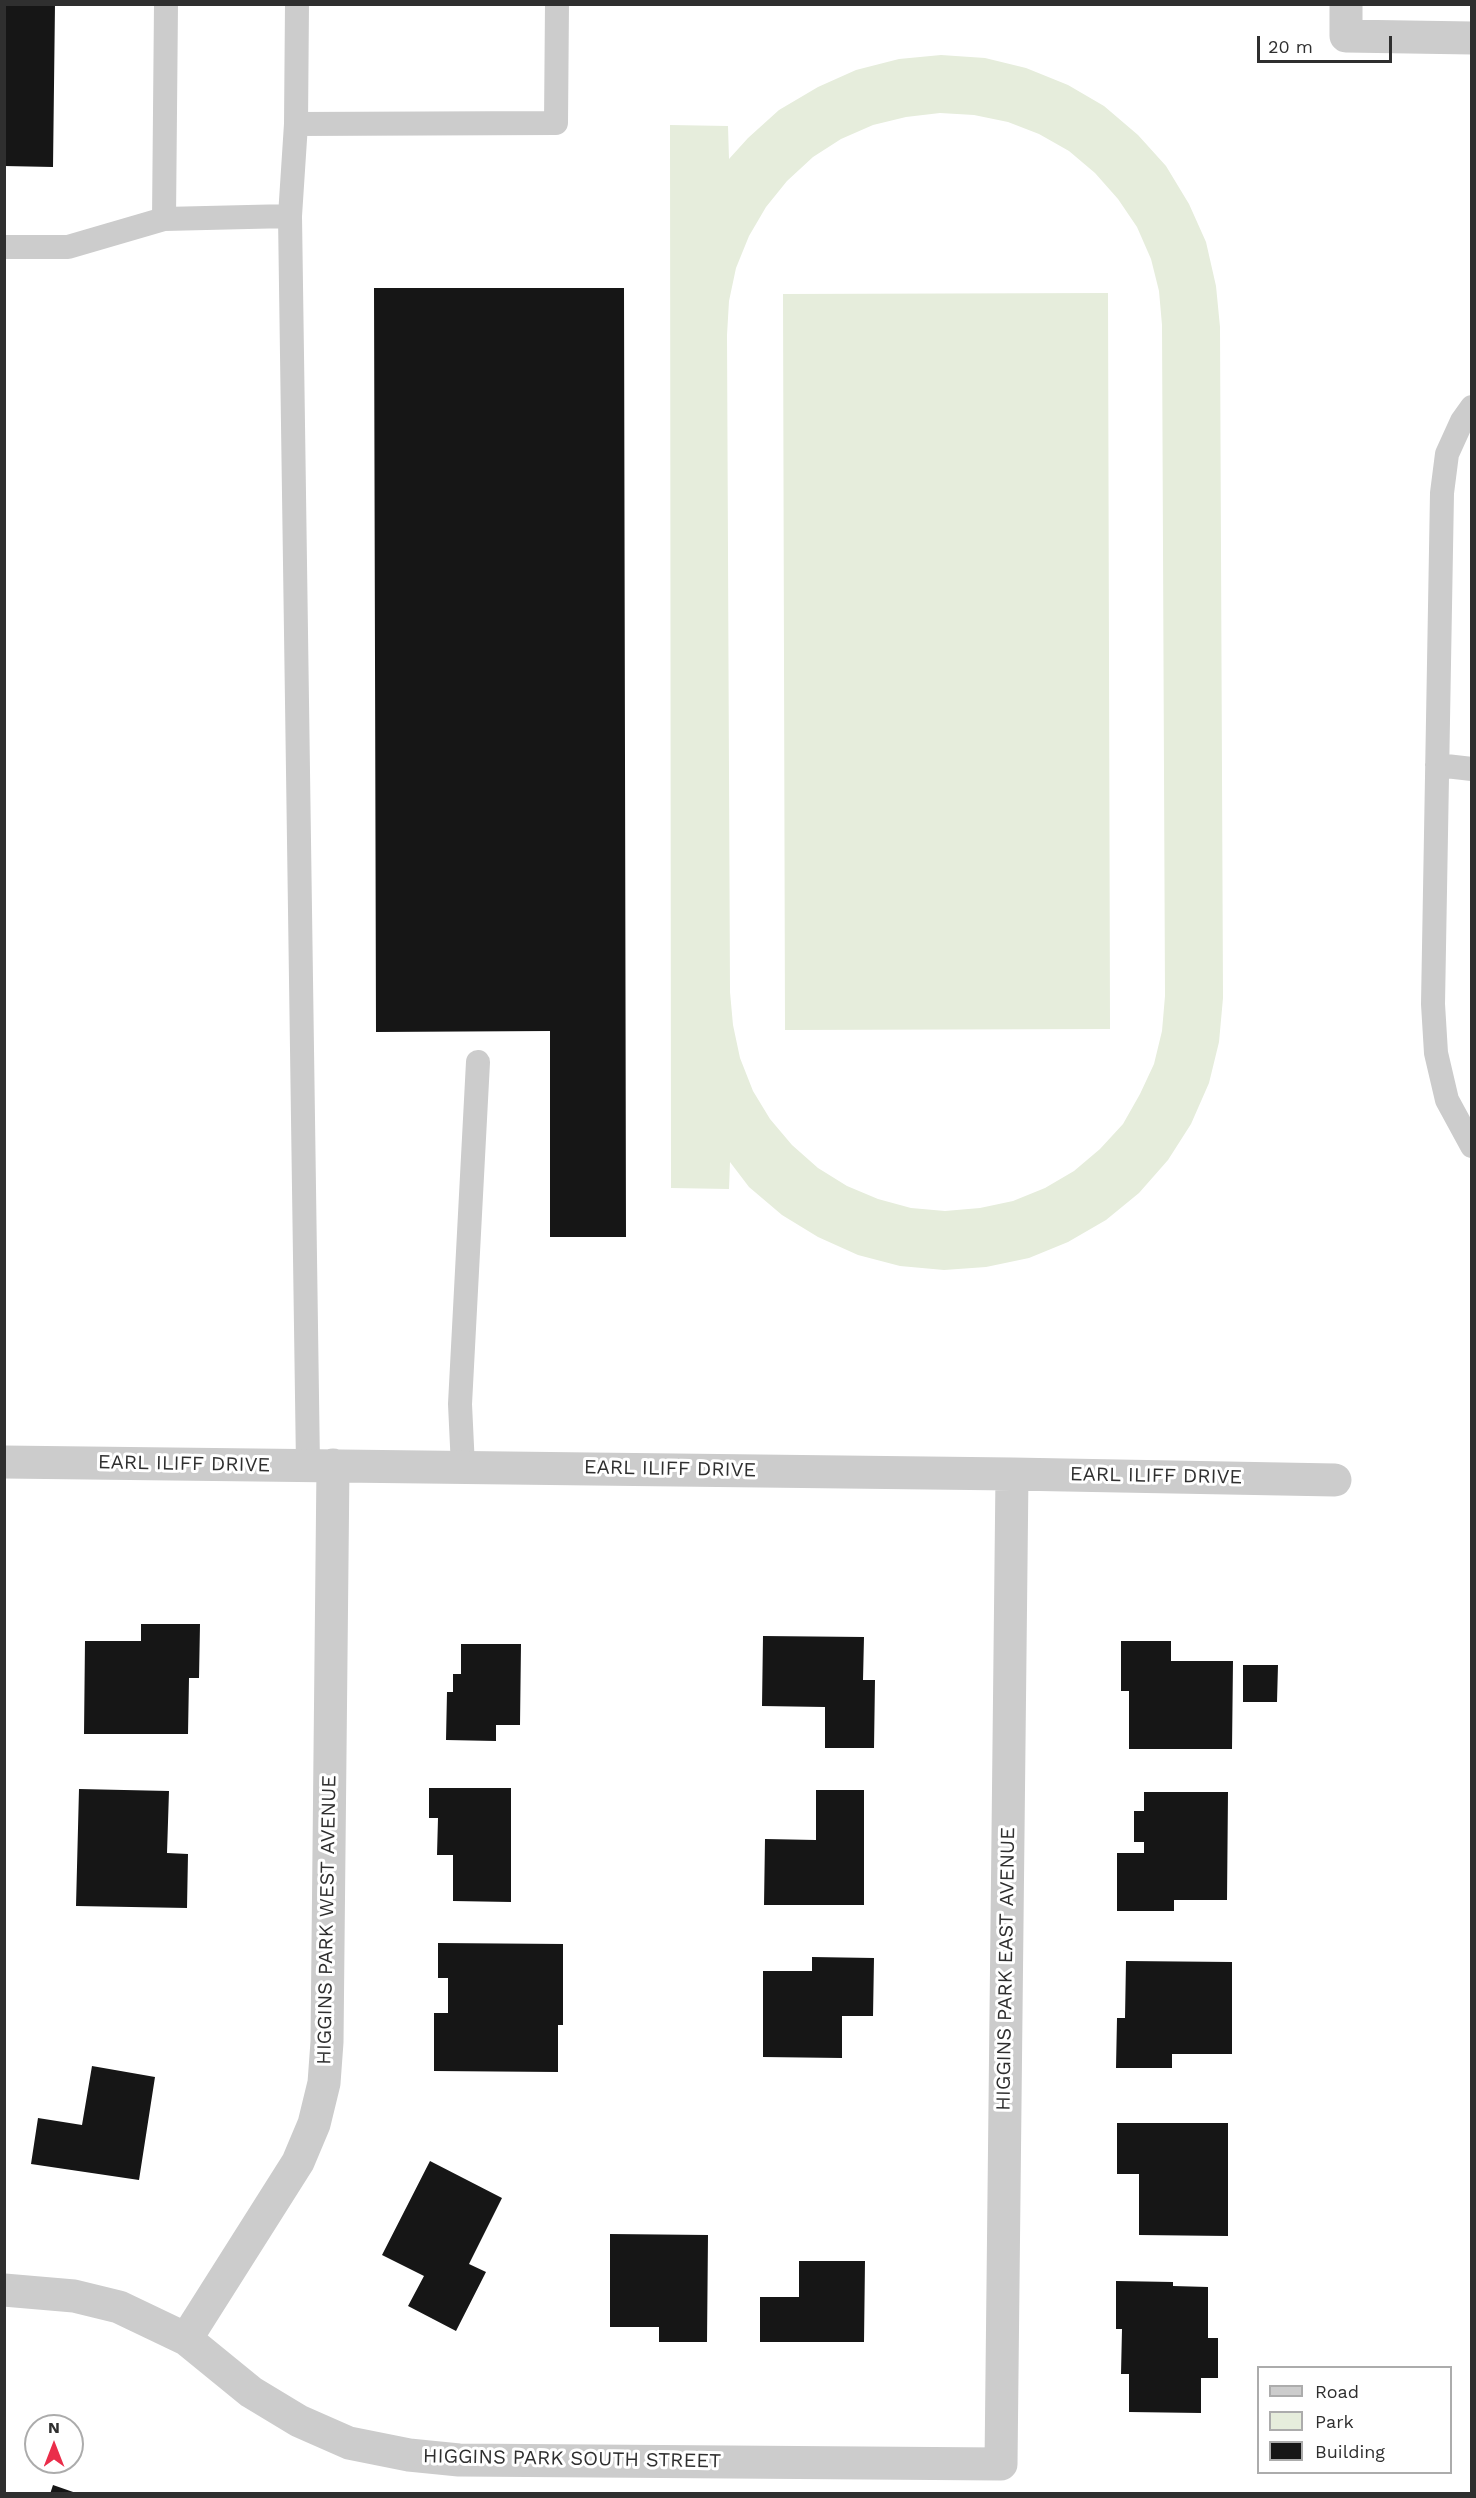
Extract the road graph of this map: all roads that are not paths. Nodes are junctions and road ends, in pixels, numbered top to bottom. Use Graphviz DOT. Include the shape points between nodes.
graph roads {
  1 [pos="166,4"];
  2 [pos="297,4"];
  3 [pos="557,4"];
  4 [pos="1346,20"];
  5 [pos="1472,38"];
  6 [pos="296,124"];
  7 [pos="290,216"];
  8 [pos="164,219"];
  9 [pos="4,247"];
  10 [pos="1472,407"];
  11 [pos="1437,765"];
  12 [pos="1472,769"];
  13 [pos="478,1062"];
  14 [pos="1472,1146"];
  15 [pos="4,1462"];
  16 [pos="320,1465"];
  17 [pos="463,1467"];
  18 [pos="1012,1474"];
  19 [pos="1335,1480"];
  20 [pos="4,2290"];
  21 [pos="186,2338"];
  22 [pos="1001,2464"];
  1 -- 8 [label="lane"];
  2 -- 6 [label="lane"];
  3 -- 6 [label="lane" via="556,123"];
  4 -- 5 [label="street"];
  6 -- 7 [label="lane"];
  7 -- 8 [label="lane"];
  7 -- 16 [label="lane"];
  8 -- 9 [label="lane" via="68,247"];
  10 -- 11 [label="lane" via="1447,454 1442,493"];
  11 -- 12 [label="lane"];
  11 -- 14 [label="lane" via="1432,1004 1436,1053 1447,1100"];
  13 -- 17 [label="lane" via="460,1404"];
  15 -- 16 [label="street, EARL ILIFF DRIVE"];
  16 -- 17 [label="street, EARL ILIFF DRIVE"];
  16 -- 21 [label="street, HIGGINS PARK WEST AVENUE" via="327,2042 324,2083 314,2124 297,2162"];
  17 -- 18 [label="street, EARL ILIFF DRIVE"];
  18 -- 19 [label="street, EARL ILIFF DRIVE"];
  18 -- 22 [label="street, HIGGINS PARK EAST AVENUE"];
  20 -- 21 [label="street, HIGGINS PARK SOUTH STREET" via="74,2296 119,2307"];
  21 -- 22 [label="street, HIGGINS PARK SOUTH STREET" via="251,2392 299,2421 349,2443 409,2456 459,2460"];
}
